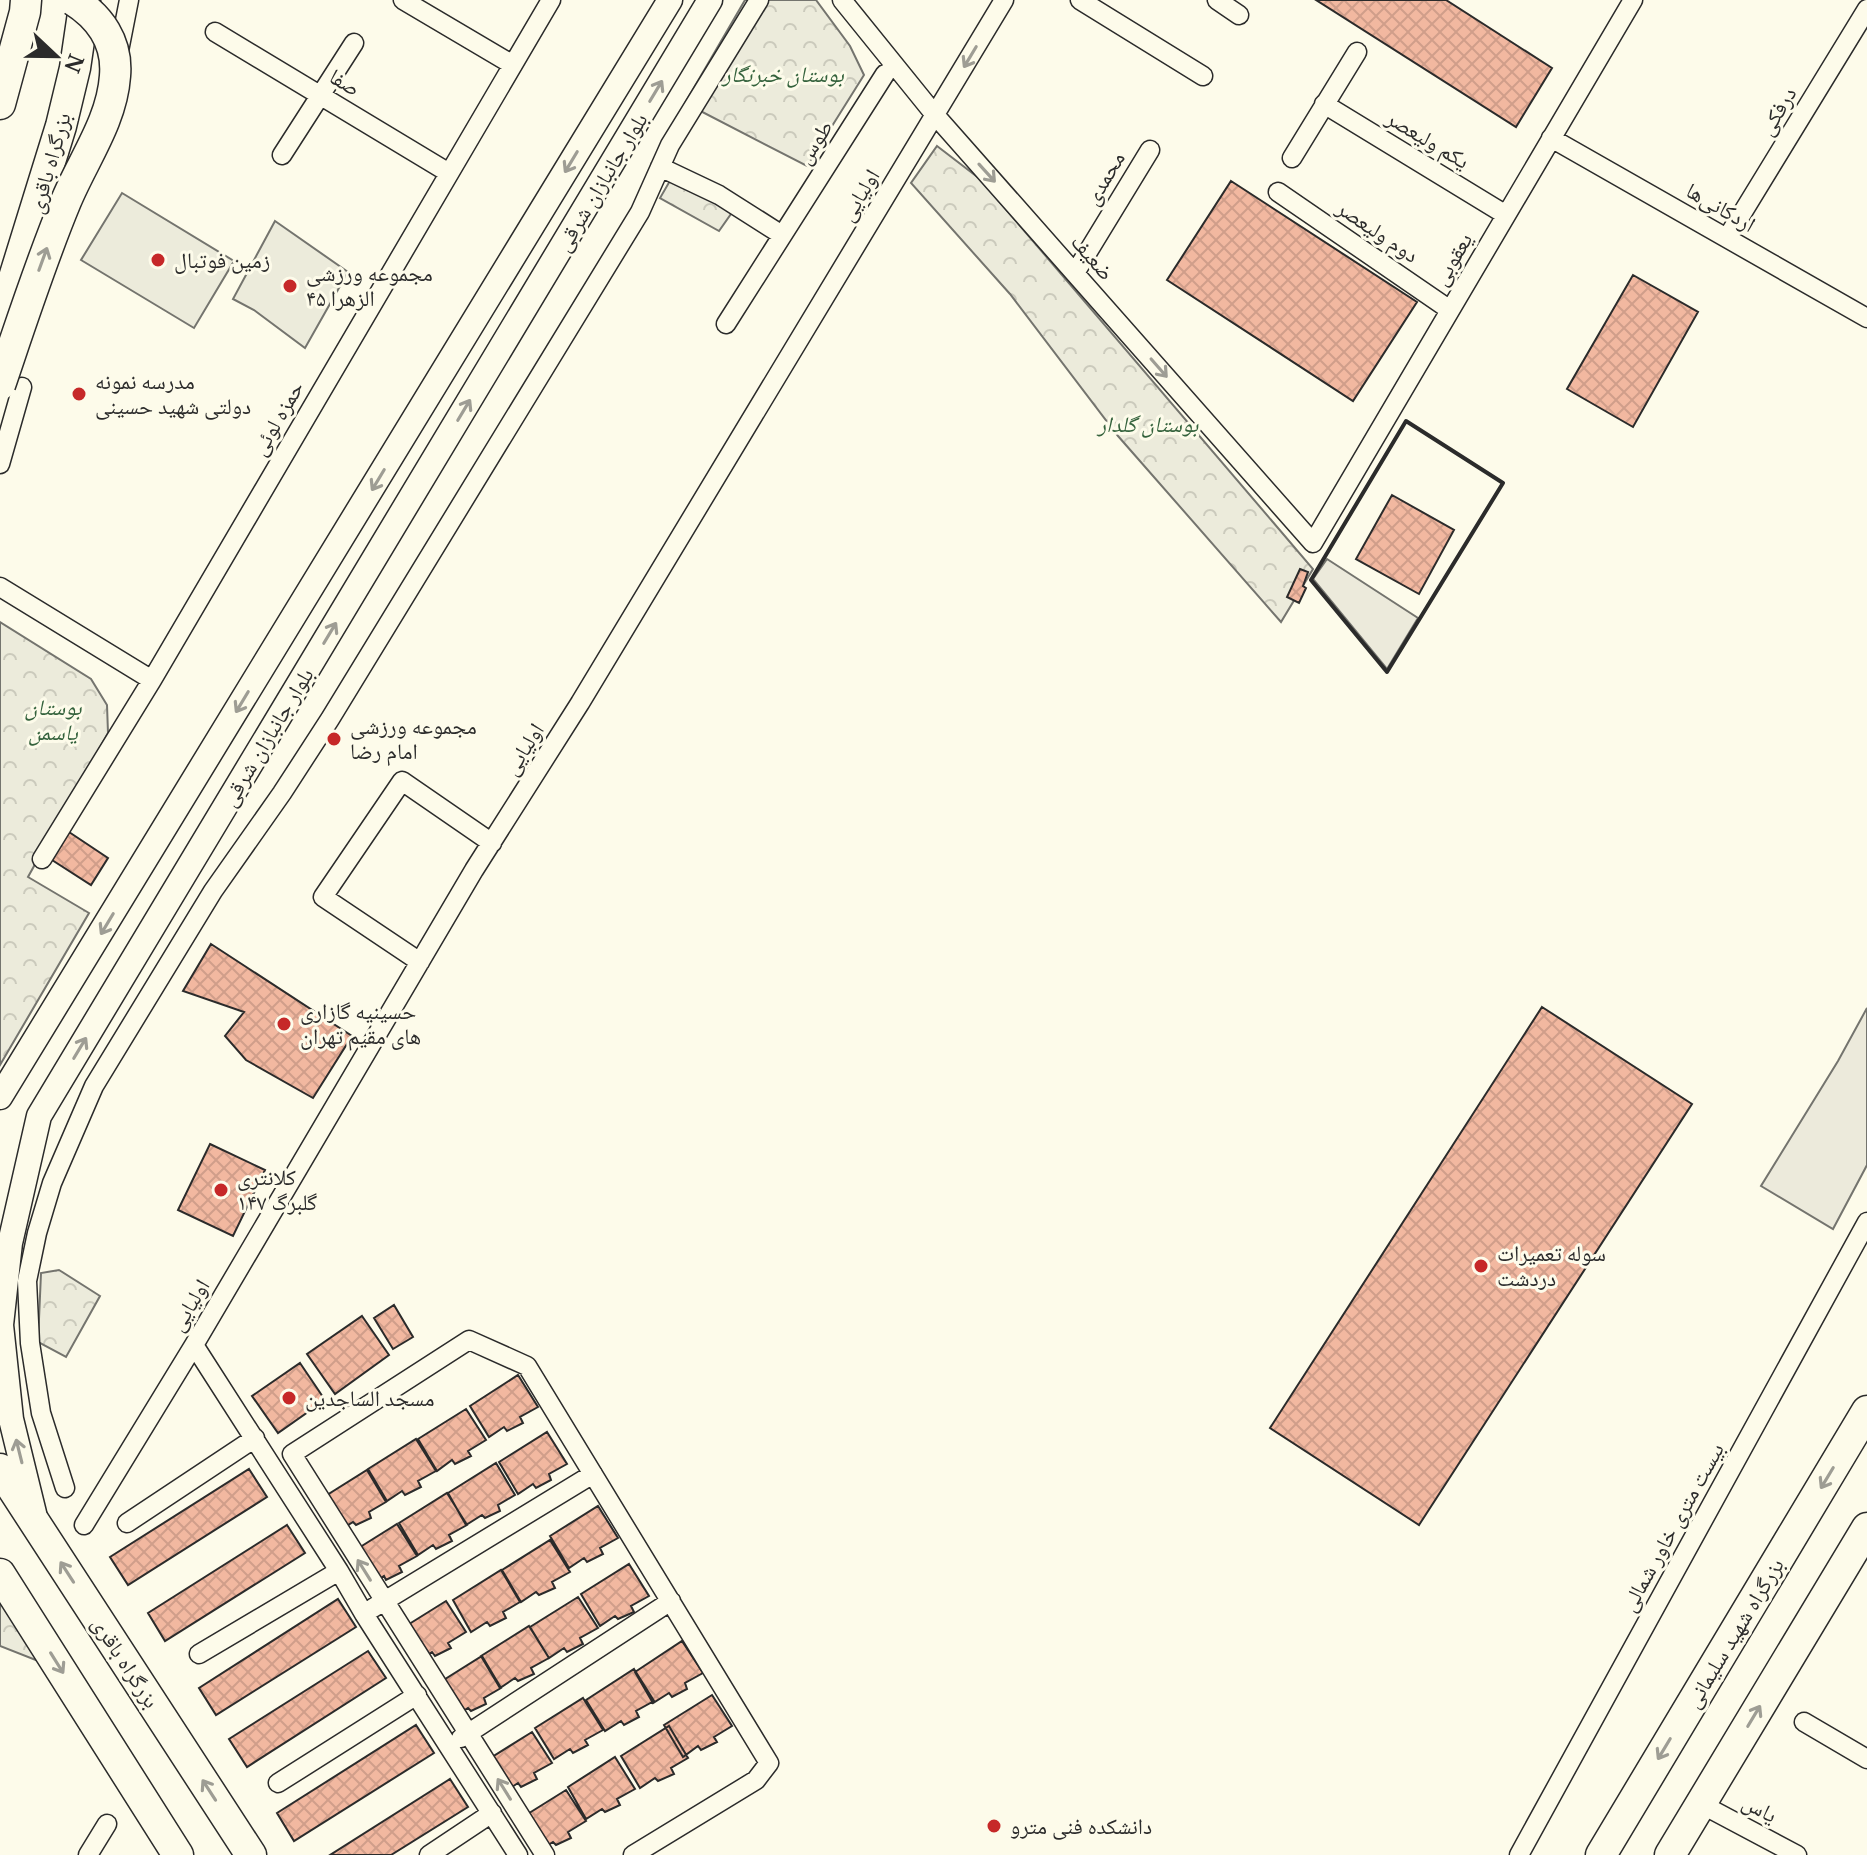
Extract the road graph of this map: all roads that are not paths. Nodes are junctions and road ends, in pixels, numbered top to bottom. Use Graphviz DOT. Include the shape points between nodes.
graph roads {
  1 [pos="26,0"];
  2 [pos="73,0"];
  3 [pos="85,0"];
  4 [pos="129,0"];
  5 [pos="403,0"];
  6 [pos="551,0"];
  7 [pos="670,0"];
  8 [pos="710,0"];
  9 [pos="759,0"];
  10 [pos="842,0"];
  11 [pos="1004,0"];
  12 [pos="1080,0"];
  13 [pos="1217,0"];
  14 [pos="1633,0"];
  15 [pos="1867,9"];
  16 [pos="1239,15"];
  17 [pos="215,32"];
  18 [pos="354,43"];
  19 [pos="1357,52"];
  20 [pos="513,65"];
  21 [pos="885,74"];
  22 [pos="1203,76"];
  23 [pos="321,96"];
  24 [pos="0,104"];
  25 [pos="1324,104"];
  26 [pos="106,115"];
  27 [pos="935,115"];
  28 [pos="1551,138"];
  29 [pos="1150,150"];
  30 [pos="282,155"];
  31 [pos="1292,158"];
  32 [pos="660,167"];
  33 [pos="449,173"];
  34 [pos="1278,192"];
  35 [pos="1506,215"];
  36 [pos="782,235"];
  37 [pos="1727,238"];
  38 [pos="1075,273"];
  39 [pos="1450,310"];
  40 [pos="1867,318"];
  41 [pos="0,323"];
  42 [pos="726,324"];
  43 [pos="11,386"];
  44 [pos="0,464"];
  45 [pos="1313,543"];
  46 [pos="0,587"];
  47 [pos="152,680"];
  48 [pos="492,843"];
  49 [pos="42,859"];
  50 [pos="420,962"];
  51 [pos="57,1087"];
  52 [pos="0,1097"];
  53 [pos="87,1103"];
  54 [pos="32,1141"];
  55 [pos="0,1190"];
  56 [pos="1867,1222"];
  57 [pos="1854,1247"];
  58 [pos="1867,1260"];
  59 [pos="194,1345"];
  60 [pos="1867,1411"];
  61 [pos="255,1438"];
  62 [pos="0,1469"];
  63 [pos="593,1474"];
  64 [pos="65,1488"];
  65 [pos="127,1523"];
  66 [pos="84,1525"];
  67 [pos="37,1527"];
  68 [pos="1867,1528"];
  69 [pos="339,1571"];
  70 [pos="0,1574"];
  71 [pos="11,1596"];
  72 [pos="671,1601"];
  73 [pos="384,1602"];
  74 [pos="364,1614"];
  75 [pos="199,1654"];
  76 [pos="417,1695"];
  77 [pos="1804,1722"];
  78 [pos="468,1733"];
  79 [pos="448,1746"];
  80 [pos="1867,1759"];
  81 [pos="278,1783"];
  82 [pos="1701,1804"];
  83 [pos="492,1813"];
  84 [pos="107,1824"];
  85 [pos="88,1855"];
  86 [pos="178,1855"];
  87 [pos="251,1855"];
  88 [pos="429,1855"];
  89 [pos="518,1855"];
  90 [pos="545,1855"];
  91 [pos="633,1855"];
  92 [pos="1519,1855"];
  93 [pos="1601,1855"];
  94 [pos="1670,1855"];
  95 [pos="1797,1855"];
  1 -- 24 [label="highway"];
  43 -- 2 [label="highway, one-way, bridge" via="46,250 101,127 115,76 112,45 104,28"];
  3 -- 41 [label="highway, بزرگراه باقری" via="61,126"];
  4 -- 26 [label="street"];
  5 -- 20 [label="street"];
  6 -- 20 [label="street, حمزه لوئی"];
  7 -- 52 [label="main road, بلوار جانبازان شرقی, one-way"];
  51 -- 8 [label="main road, بلوار جانبازان شرقی, one-way"];
  9 -- 32 [label="street"];
  10 -- 27 [label="street, ضعیف"];
  11 -- 27 [label="street, اولیایی, one-way"];
  12 -- 22 [label="street"];
  13 -- 16 [label="street"];
  14 -- 28 [label="street, یعقوبی"];
  15 -- 37 [label="street, درفکی"];
  17 -- 23 [label="street, صفا"];
  18 -- 23 [label="street"];
  19 -- 25 [label="street"];
  20 -- 33 [label="street, حمزه لوئی"];
  21 -- 36 [label="street, طوس"];
  23 -- 30 [label="street"];
  23 -- 33 [label="street, صفا"];
  25 -- 31 [label="street"];
  25 -- 35 [label="street, یکم ولیعصر"];
  27 -- 38 [label="street, ضعیف, one-way"];
  27 -- 48 [label="street, اولیایی"];
  28 -- 35 [label="street, یعقوبی"];
  28 -- 37 [label="street, اردکانی‌ها"];
  29 -- 38 [label="street, محمدی"];
  32 -- 36 [label="street" via="719,195"];
  32 -- 53 [label="street" via="632,226 367,659 213,891"];
  33 -- 47 [label="street, حمزه لوئی"];
  34 -- 39 [label="street, دوم ولیعصر"];
  35 -- 39 [label="street, یعقوبی"];
  36 -- 42 [label="street, طوس"];
  37 -- 40 [label="street, اردکانی‌ها"];
  38 -- 45 [label="street, ضعیف, one-way"];
  39 -- 45 [label="street, یعقوبی"];
  43 -- 44 [label="street"];
  46 -- 47 [label="street"];
  47 -- 49 [label="street, حمزه لوئی"];
  48 -- 50 [label="street, اولیایی"];
  48 -- 50 [label="street" via="402,781 323,897"];
  50 -- 59 [label="street, اولیایی"];
  51 -- 53 [label="street"];
  51 -- 54 [label="main road, بلوار جانبازان شرقی" via="39,1116"];
  53 -- 64 [label="street" via="52,1183 27,1281 41,1413"];
  54 -- 55 [label="main road"];
  67 -- 54 [label="main road, بلوار جانبازان شرقی, one-way" via="11,1419 1,1325 10,1243"];
  56 -- 57 [label="street, بیست متری خاور شمالی"];
  57 -- 58 [label="street"];
  57 -- 92 [label="street, بیست متری خاور شمالی"];
  59 -- 61 [label="street"];
  59 -- 66 [label="street, اولیایی"];
  60 -- 93 [label="highway, بزرگراه شهید سلیمانی, one-way"];
  61 -- 65 [label="street"];
  61 -- 69 [label="street"];
  62 -- 67 [label="highway, بزرگراه باقری"];
  63 -- 72 [label="street"];
  63 -- 73 [label="street"];
  73 -- 63 [label="street, one-way" via="292,1454 469,1340 527,1366"];
  87 -- 67 [label="highway, بزرگراه باقری, one-way"];
  82 -- 68 [label="highway, one-way"];
  69 -- 74 [label="street"];
  69 -- 75 [label="street"];
  70 -- 71 [label="highway"];
  71 -- 86 [label="highway, one-way"];
  72 -- 78 [label="street"];
  72 -- 91 [label="street" via="769,1763 756,1780"];
  73 -- 74 [label="street"];
  73 -- 78 [label="street"];
  74 -- 76 [label="street"];
  76 -- 79 [label="street"];
  76 -- 81 [label="street"];
  77 -- 80 [label="street"];
  78 -- 79 [label="street"];
  90 -- 78 [label="street, one-way"];
  79 -- 83 [label="street"];
  82 -- 94 [label="highway"];
  82 -- 95 [label="street, یاس"];
  83 -- 88 [label="street"];
  83 -- 89 [label="street"];
  84 -- 85 [label="street"];
}
